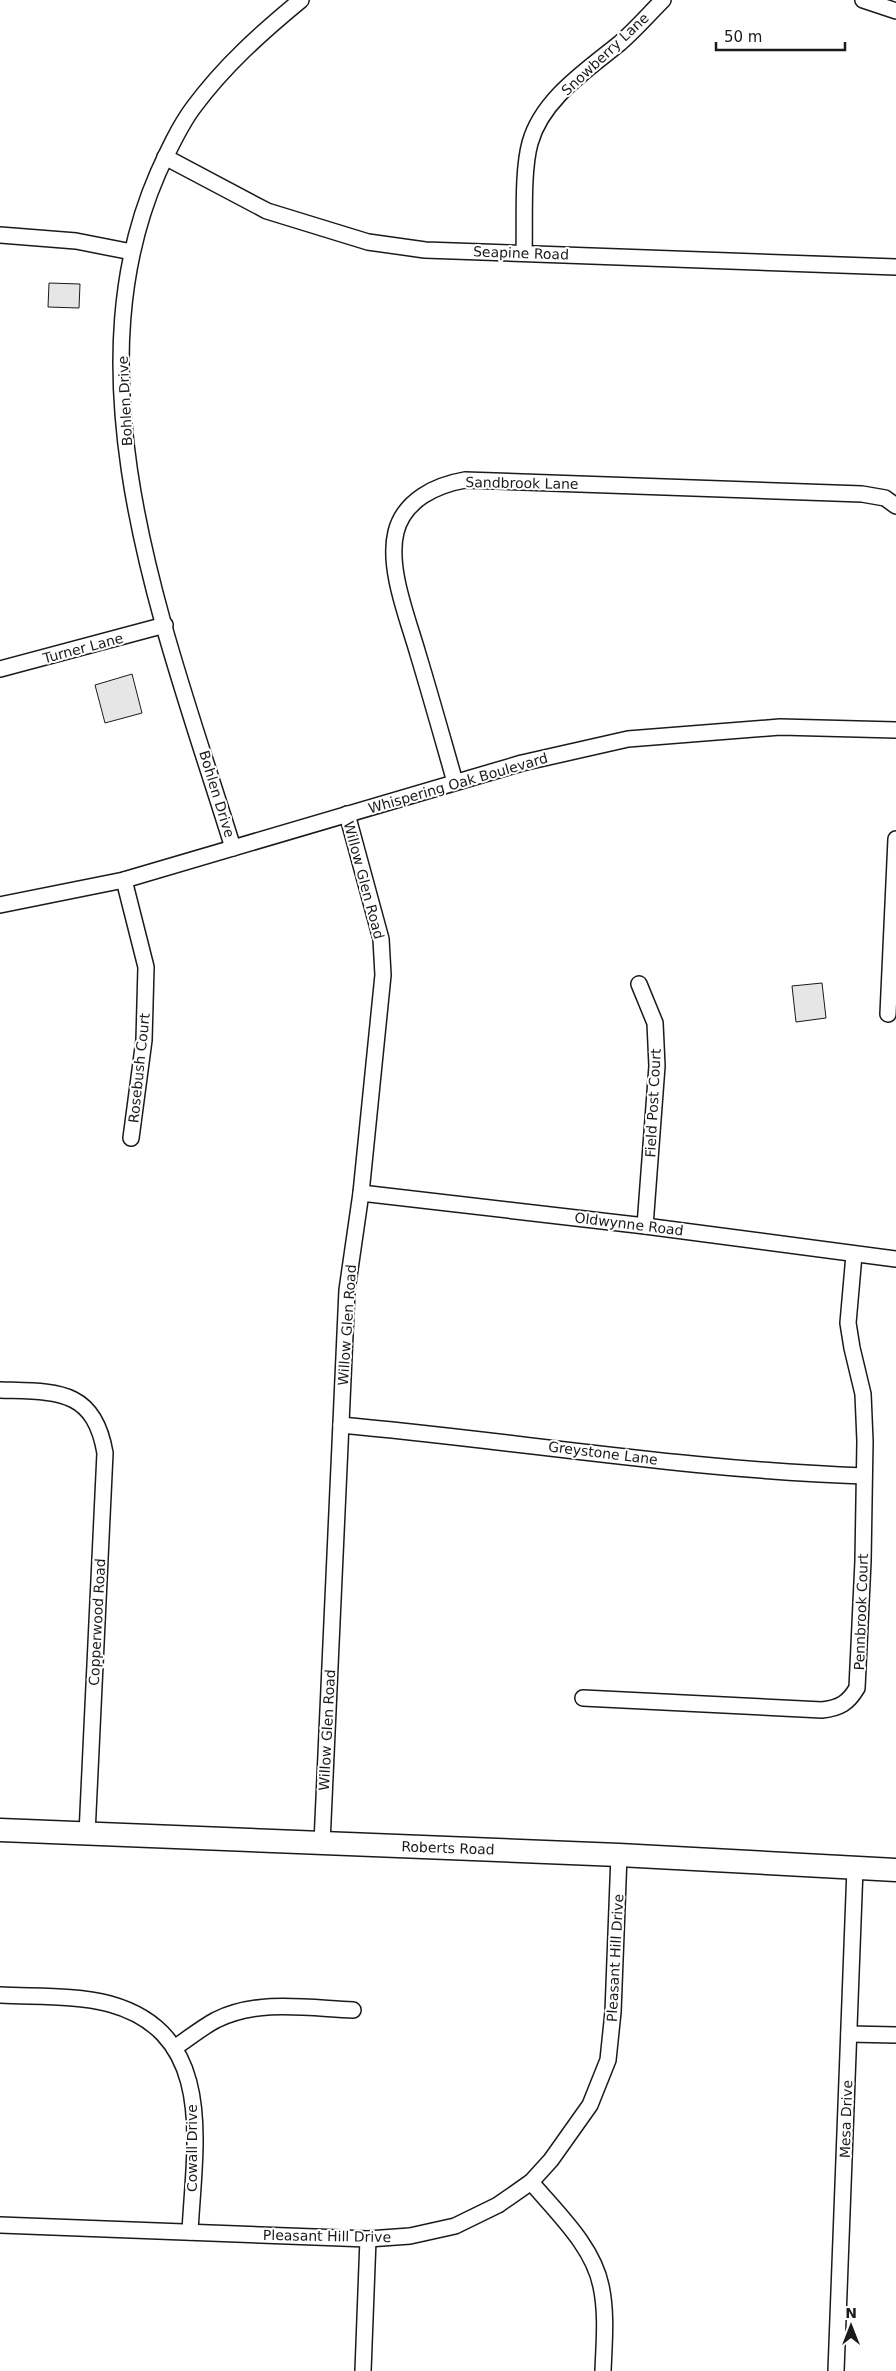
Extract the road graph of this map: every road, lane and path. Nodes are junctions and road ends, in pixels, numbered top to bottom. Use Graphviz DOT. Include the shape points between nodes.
graph roads {
  1 [pos="301,0"];
  2 [pos="663,0"];
  3 [pos="863,0"];
  4 [pos="896,11"];
  5 [pos="165,157"];
  6 [pos="0,235"];
  7 [pos="132,252"];
  8 [pos="524,253"];
  9 [pos="896,267"];
  10 [pos="896,506"];
  11 [pos="165,625"];
  12 [pos="0,669"];
  13 [pos="896,730"];
  14 [pos="455,782"];
  15 [pos="347,814"];
  16 [pos="896,839"];
  17 [pos="233,848"];
  18 [pos="124,880"];
  19 [pos="0,905"];
  20 [pos="639,984"];
  21 [pos="888,1014"];
  22 [pos="131,1138"];
  23 [pos="361,1193"];
  24 [pos="645,1226"];
  25 [pos="854,1255"];
  26 [pos="896,1259"];
  27 [pos="0,1390"];
  28 [pos="341,1425"];
  29 [pos="864,1476"];
  30 [pos="583,1698"];
  31 [pos="0,1830"];
  32 [pos="87,1834"];
  33 [pos="322,1843"];
  34 [pos="619,1855"];
  35 [pos="855,1868"];
  36 [pos="896,1870"];
  37 [pos="0,1995"];
  38 [pos="353,2010"];
  39 [pos="849,2034"];
  40 [pos="896,2035"];
  41 [pos="174,2048"];
  42 [pos="531,2182"];
  43 [pos="0,2225"];
  44 [pos="190,2232"];
  45 [pos="368,2239"];
  46 [pos="363,2371"];
  47 [pos="603,2371"];
  48 [pos="836,2371"];
  1 -- 5 [label="street, Bohlen Drive" via="230,62 192,110"];
  2 -- 8 [label="street, Snowberry Lane" via="622,41 571,82 539,121 528,153"];
  3 -- 4 [label="street"];
  5 -- 7 [label="street, Bohlen Drive" via="144,205"];
  5 -- 8 [label="street, Seapine Road" via="267,211 368,242 425,250"];
  6 -- 7 [label="street" via="76,241"];
  7 -- 11 [label="street, Bohlen Drive" via="122,340 122,410 131,489"];
  8 -- 9 [label="street, Seapine Road"];
  10 -- 14 [label="street, Sandbrook Lane" via="885,498 862,494 465,480 431,490 405,514 393,548 398,584"];
  11 -- 12 [label="street, Turner Lane"];
  11 -- 17 [label="street, Bohlen Drive"];
  13 -- 14 [label="street, Whispering Oak Boulevard" via="780,727 628,739"];
  14 -- 15 [label="street, Whispering Oak Boulevard"];
  15 -- 17 [label="street, Whispering Oak Boulevard"];
  15 -- 23 [label="street, Willow Glen Road" via="381,940 383,975"];
  16 -- 21 [label="street"];
  17 -- 18 [label="street, Whispering Oak Boulevard"];
  18 -- 19 [label="street, Whispering Oak Boulevard"];
  18 -- 22 [label="street, Rosebush Court" via="146,967 144,1040"];
  20 -- 24 [label="street, Field Post Court" via="654,1023 657,1066"];
  23 -- 24 [label="street, Oldwynne Road"];
  23 -- 28 [label="street, Willow Glen Road" via="347,1290"];
  24 -- 25 [label="street, Oldwynne Road"];
  25 -- 26 [label="street, Oldwynne Road"];
  25 -- 29 [label="street, Pennbrook Court" via="848,1323 863,1394"];
  27 -- 32 [label="street, Copperwood Road" via="48,1392 72,1398 91,1413 101,1432 105,1454"];
  28 -- 29 [label="street, Greystone Lane" via="783,1473"];
  28 -- 33 [label="street, Willow Glen Road"];
  29 -- 30 [label="street, Pennbrook Court" via="859,1673 857,1688 849,1700 836,1708 822,1710"];
  31 -- 32 [label="main road, Roberts Road"];
  32 -- 33 [label="main road, Roberts Road"];
  33 -- 34 [label="main road, Roberts Road"];
  34 -- 35 [label="main road, Roberts Road"];
  34 -- 42 [label="street, Pleasant Hill Drive" via="608,2060 590,2105"];
  35 -- 36 [label="main road, Roberts Road"];
  35 -- 39 [label="street, Mesa Drive"];
  37 -- 41 [label="street, Cowall Drive" via="85,1999 110,2004 142,2018"];
  38 -- 41 [label="street" via="277,2007 236,2012 216,2020"];
  39 -- 40 [label="street"];
  39 -- 48 [label="street, Mesa Drive"];
  41 -- 44 [label="street, Cowall Drive" via="190,2081 195,2118"];
  42 -- 45 [label="street, Pleasant Hill Drive" via="498,2205 455,2226 410,2236"];
  42 -- 47 [label="street" via="572,2230 595,2266 604,2307"];
  43 -- 44 [label="street, Pleasant Hill Drive"];
  44 -- 45 [label="street, Pleasant Hill Drive"];
  45 -- 46 [label="street"];
}
